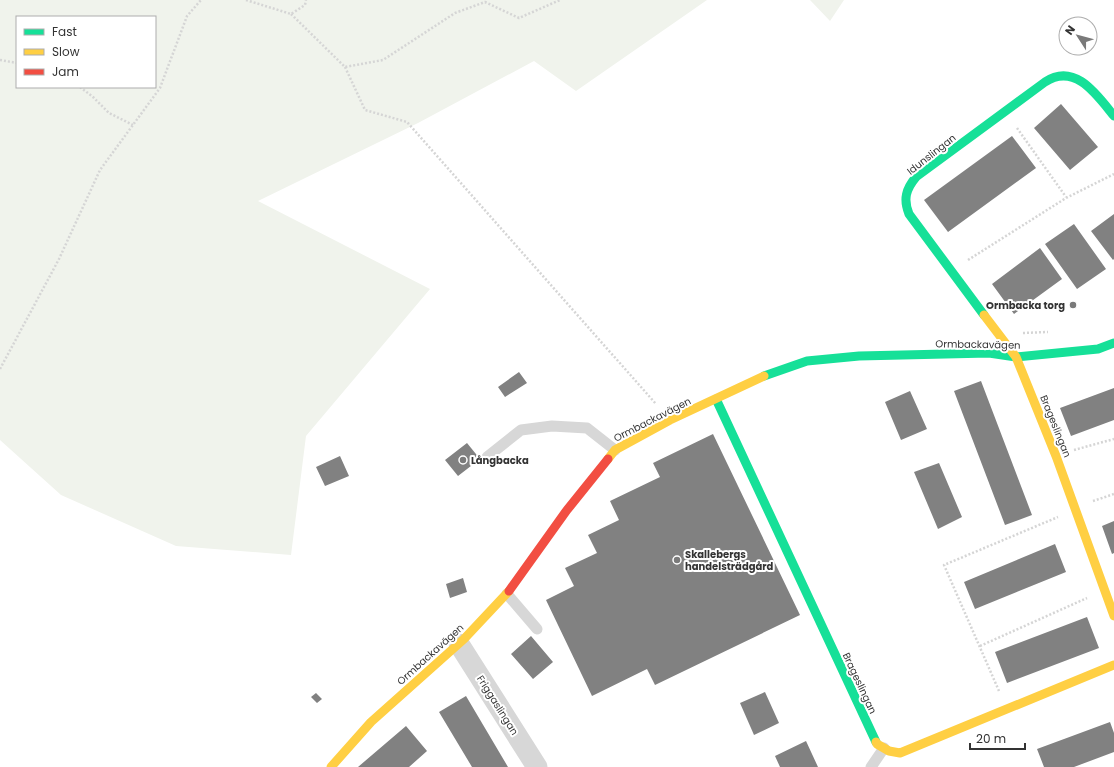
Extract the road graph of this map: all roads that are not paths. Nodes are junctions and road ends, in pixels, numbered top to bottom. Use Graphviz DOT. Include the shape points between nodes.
graph roads {
  1 [pos="1114,116"];
  2 [pos="1114,343"];
  3 [pos="1016,357"];
  4 [pos="716,399"];
  5 [pos="615,450"];
  6 [pos="488,457"];
  7 [pos="507,594"];
  8 [pos="1114,616"];
  9 [pos="536,629"];
  10 [pos="459,644"];
  11 [pos="1114,665"];
  12 [pos="884,748"];
  13 [pos="331,767"];
  14 [pos="537,767"];
  15 [pos="871,767"];
  1 -- 3 [label="street, Idunslingan" via="1077,78 1061,74 1043,82 916,177 908,186 905,207 913,220"];
  2 -- 3 [label="street, Ormbackavägen" via="1098,349"];
  3 -- 4 [label="street, Ormbackavägen" via="989,354 867,355 807,361 763,376"];
  3 -- 8 [label="street, Brageslingan" via="1056,456"];
  4 -- 5 [label="street, Ormbackavägen"];
  4 -- 12 [label="street, Brageslingan" via="871,733 877,744"];
  5 -- 6 [label="lane" via="587,428 552,426 521,430"];
  5 -- 7 [label="street, Ormbackavägen" via="567,510"];
  7 -- 9 [label="lane"];
  7 -- 10 [label="street, Ormbackavägen"];
  10 -- 13 [label="street, Ormbackavägen" via="372,722"];
  10 -- 14 [label="street, Friggaslingan"];
  11 -- 12 [label="street" via="900,753"];
  12 -- 15 [label="lane"];
}
